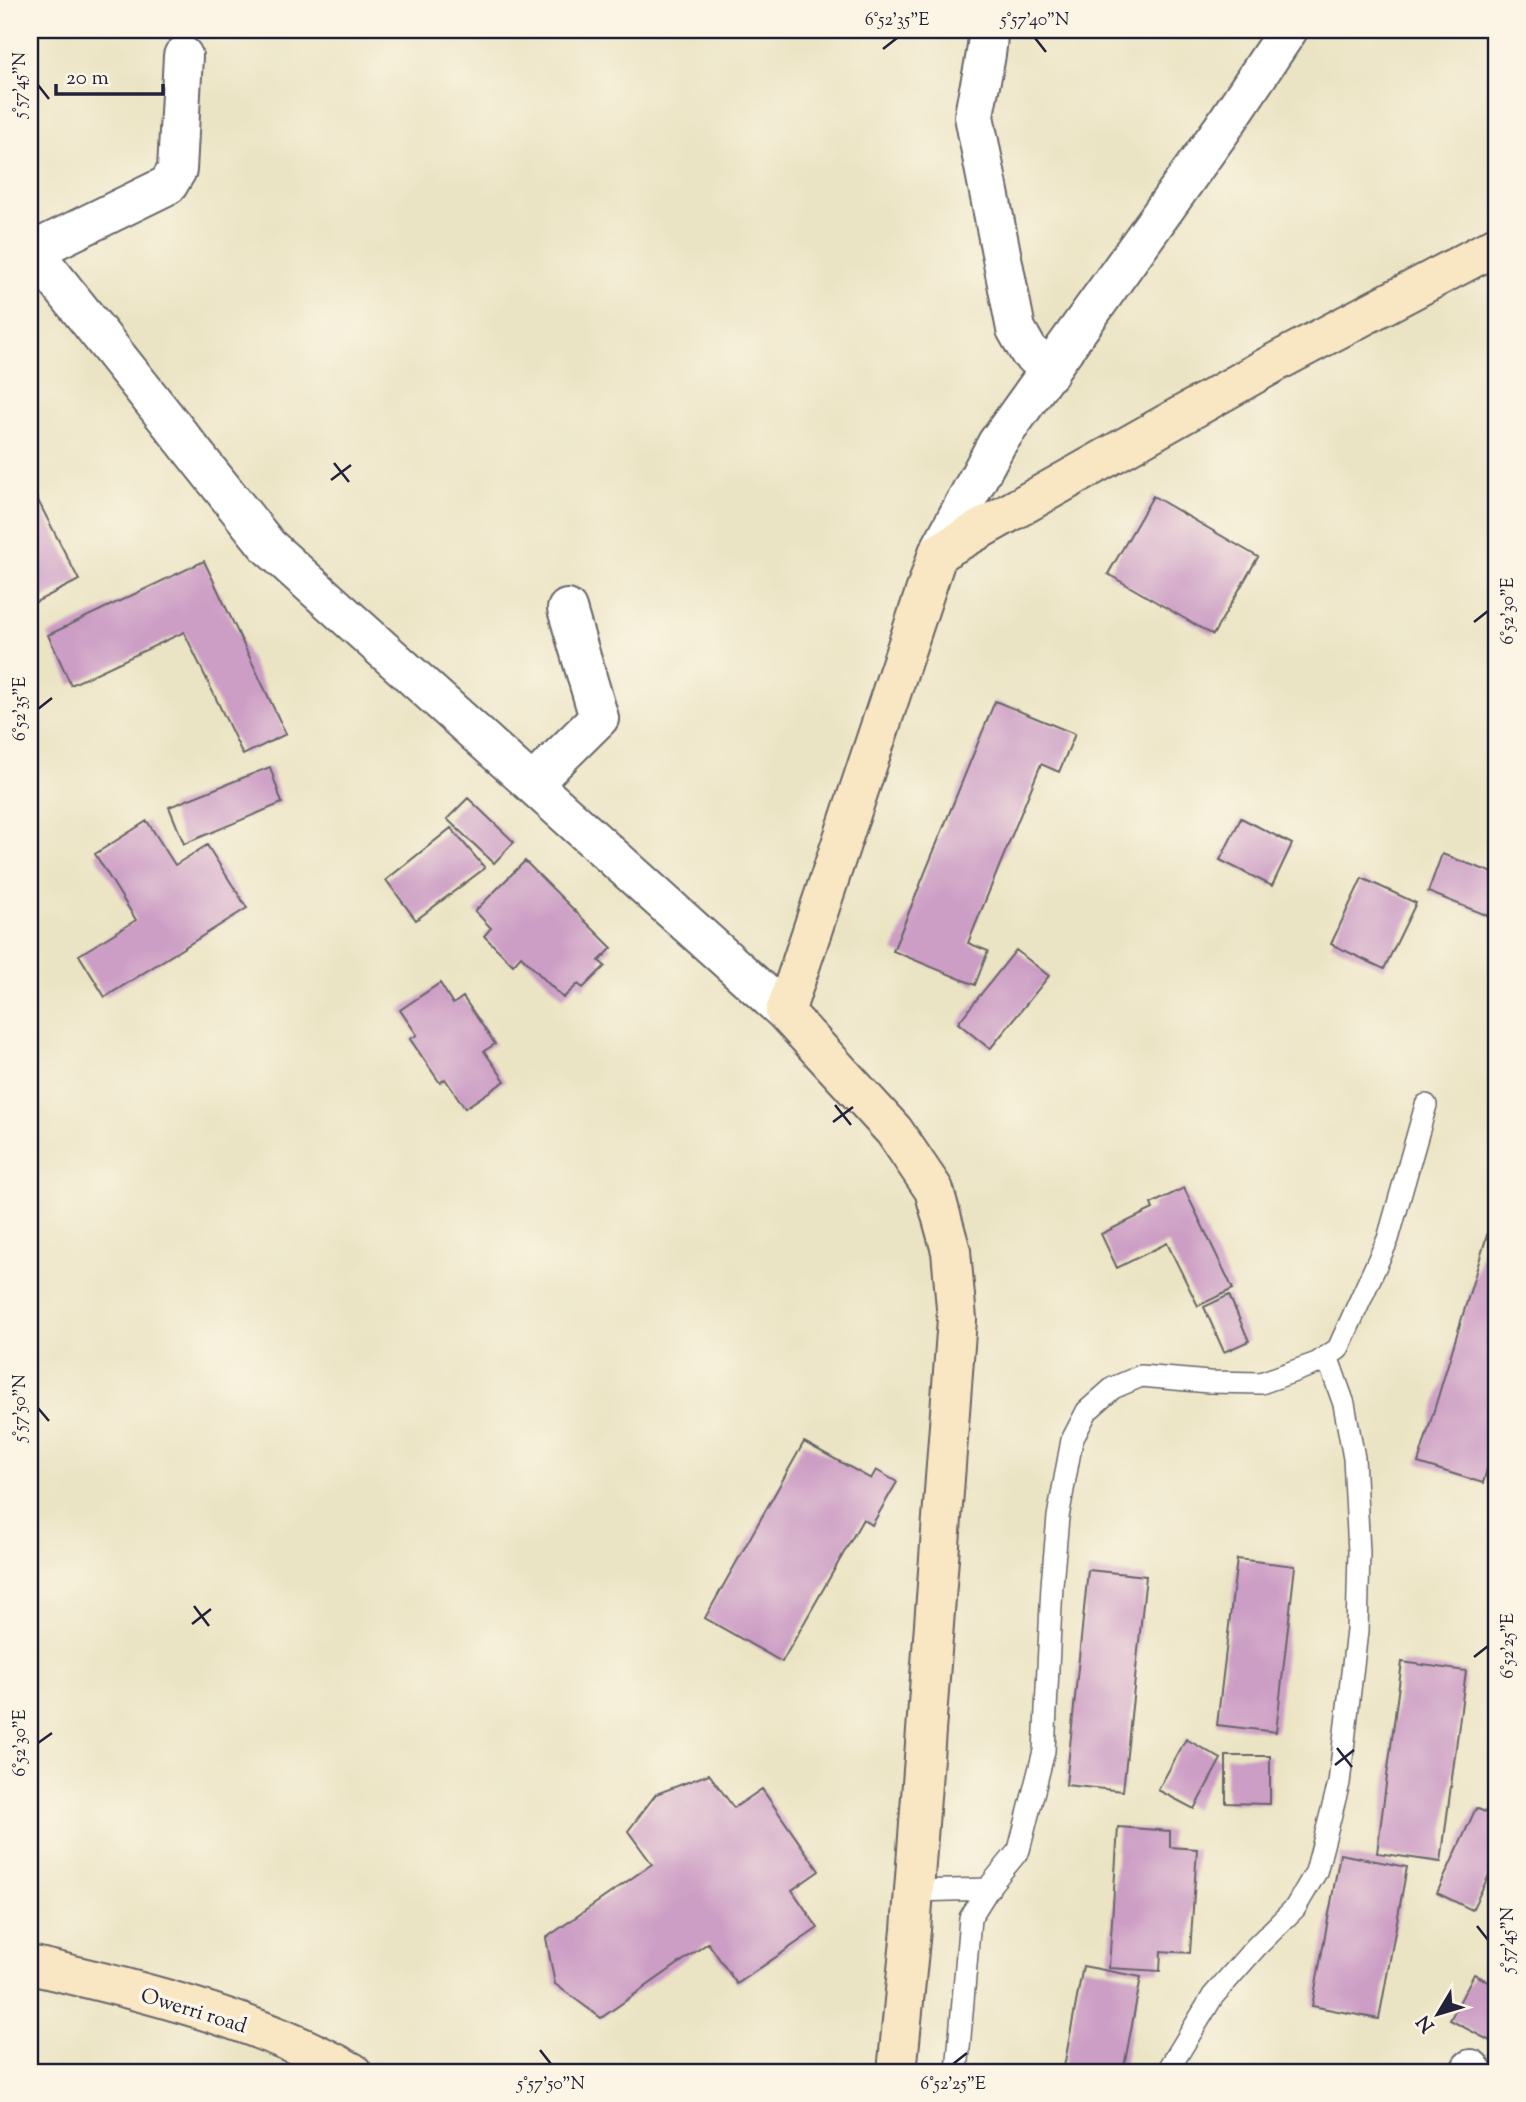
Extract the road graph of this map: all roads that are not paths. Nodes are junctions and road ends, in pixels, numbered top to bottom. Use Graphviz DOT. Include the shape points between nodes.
graph roads {
  1 [pos="988,30"];
  2 [pos="1288,30"];
  3 [pos="183,56"];
  4 [pos="1496,246"];
  5 [pos="31,249"];
  6 [pos="1049,373"];
  7 [pos="938,553"];
  8 [pos="567,609"];
  9 [pos="531,784"];
  10 [pos="785,1012"];
  11 [pos="1426,1105"];
  12 [pos="1328,1356"];
  13 [pos="989,1889"];
  14 [pos="913,1891"];
  15 [pos="30,1965"];
  16 [pos="352,2072"];
  17 [pos="897,2072"];
  18 [pos="957,2072"];
  19 [pos="1167,2072"];
  1 -- 6 [label="street" via="974,116 1016,329 1028,352"];
  2 -- 6 [label="street"];
  3 -- 5 [label="street" via="177,170 168,185"];
  4 -- 7 [label="street" via="1276,362"];
  5 -- 9 [label="street" via="268,546"];
  6 -- 7 [label="street" via="997,443"];
  7 -- 10 [label="street"];
  8 -- 9 [label="street" via="599,718"];
  9 -- 10 [label="street"];
  10 -- 14 [label="street" via="894,1131 934,1190 951,1251 957,1320"];
  11 -- 12 [label="lane" via="1388,1239 1338,1349"];
  12 -- 13 [label="lane" via="1261,1382 1141,1376 1113,1388 1087,1411 1072,1440 1058,1517 1044,1751 1019,1850"];
  12 -- 19 [label="lane" via="1344,1404 1354,1458 1359,1552 1357,1631 1339,1783 1316,1872 1295,1908 1213,1996"];
  13 -- 14 [label="lane"];
  13 -- 18 [label="lane" via="970,1918"];
  14 -- 17 [label="street"];
  15 -- 16 [label="street, Owerri road" via="241,2024"];
}
